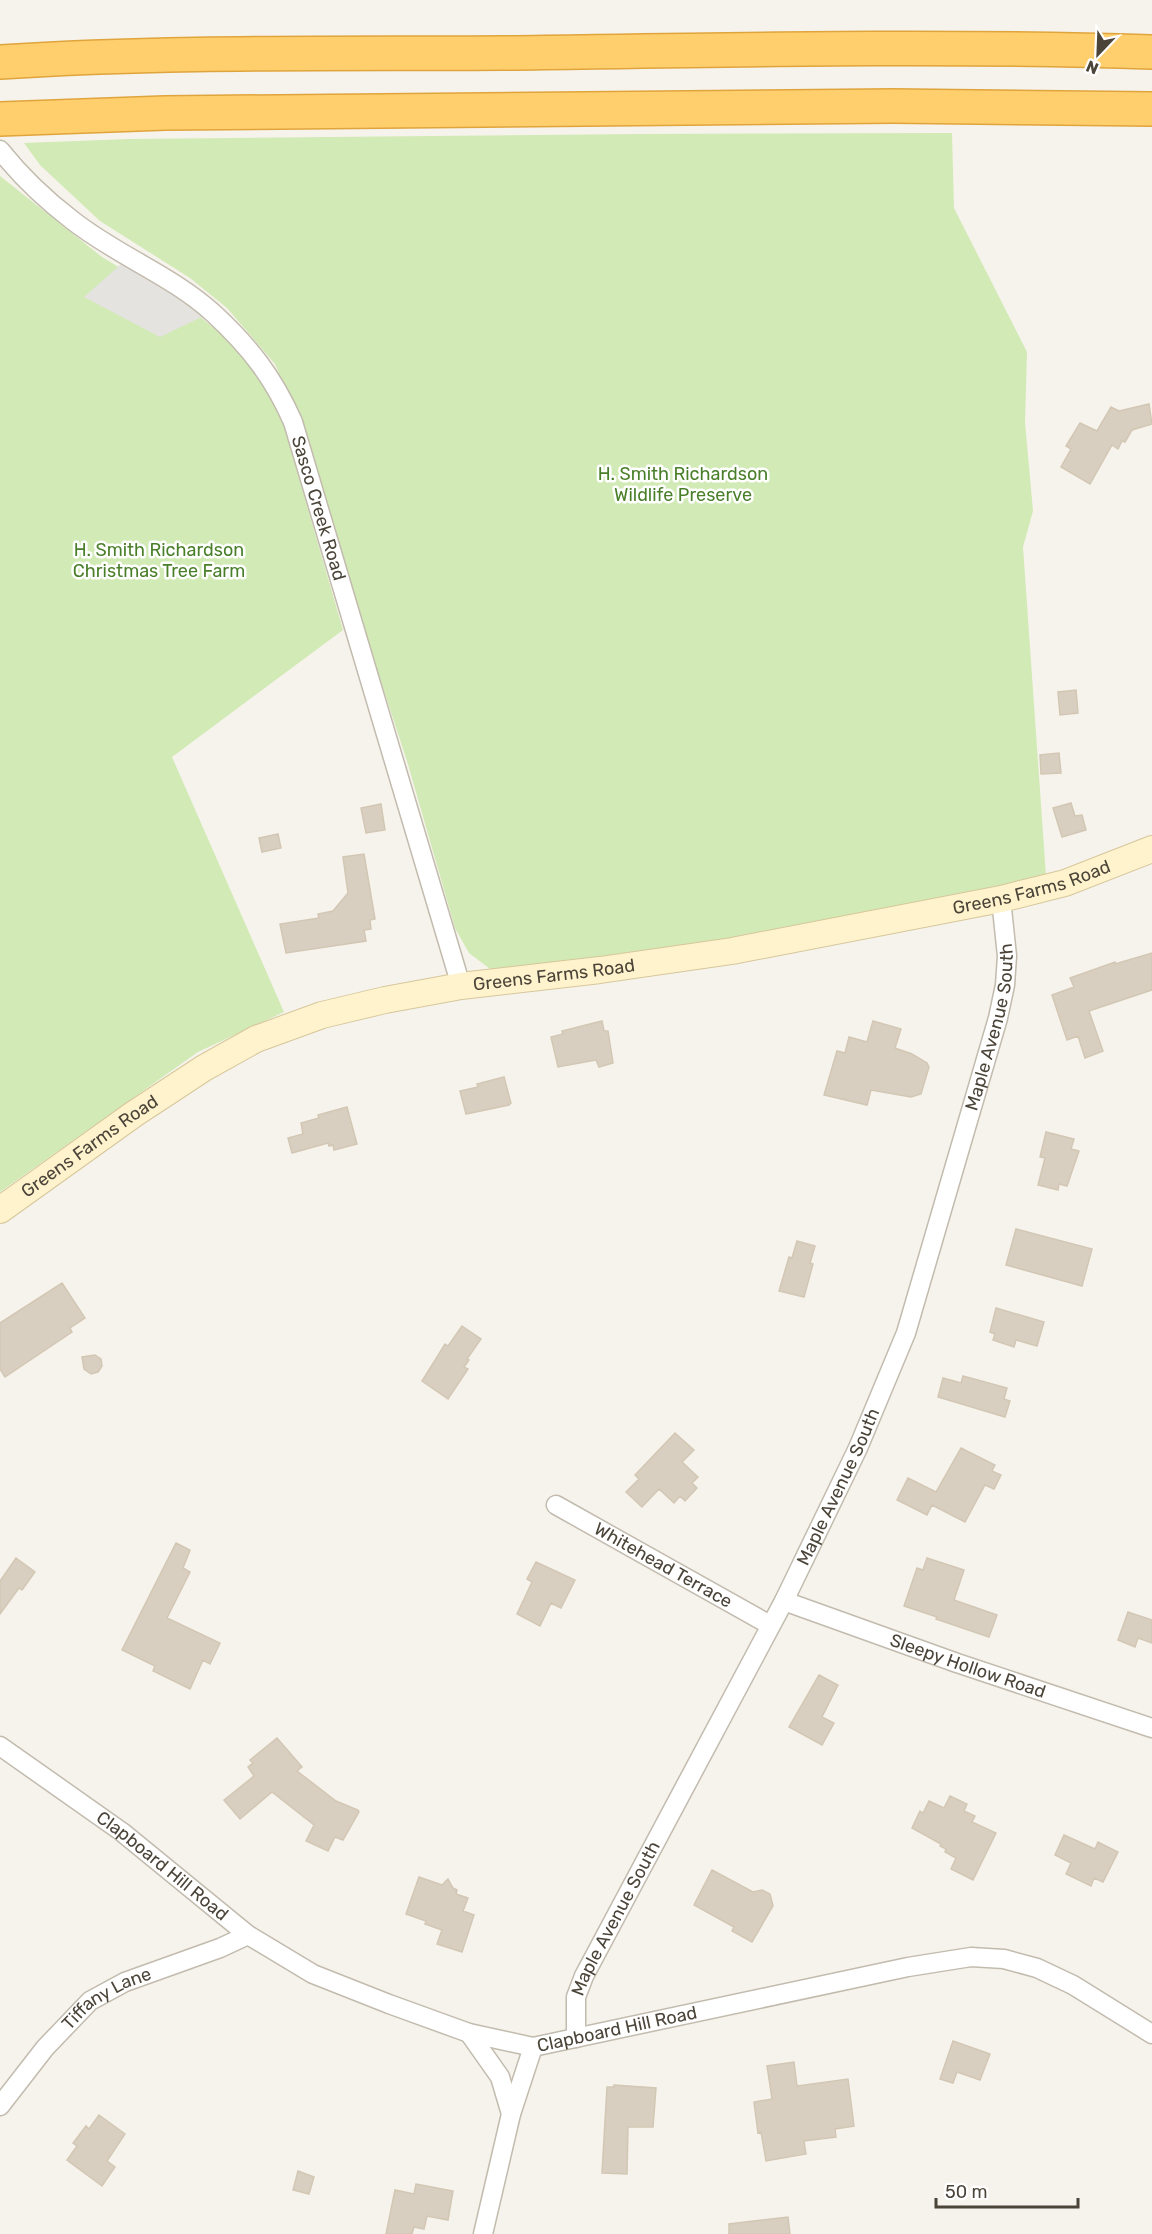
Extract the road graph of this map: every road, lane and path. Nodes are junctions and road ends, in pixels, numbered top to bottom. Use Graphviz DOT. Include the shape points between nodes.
graph roads {
  1 [pos="1152,52"];
  2 [pos="0,62"];
  3 [pos="1152,109"];
  4 [pos="0,119"];
  5 [pos="6,157"];
  6 [pos="1152,849"];
  7 [pos="1001,899"];
  8 [pos="461,986"];
  9 [pos="0,1210"];
  10 [pos="556,1505"];
  11 [pos="784,1601"];
  12 [pos="770,1625"];
  13 [pos="1152,1728"];
  14 [pos="0,1746"];
  15 [pos="248,1935"];
  16 [pos="469,2033"];
  17 [pos="1152,2034"];
  18 [pos="576,2038"];
  19 [pos="533,2047"];
  20 [pos="0,2106"];
  21 [pos="510,2114"];
  22 [pos="483,2234"];
  1 -- 2 [label="highway" via="881,49"];
  3 -- 4 [label="highway" via="893,105 165,113"];
  5 -- 8 [label="street, Sasco Creek Road" via="73,221 212,312 267,371 280,393 297,434"];
  6 -- 7 [label="street, Greens Farms Road" via="1065,883"];
  7 -- 8 [label="street, Greens Farms Road" via="732,951"];
  7 -- 11 [label="street, Maple Avenue South" via="1007,956 1005,985 925,1273 906,1333 866,1428"];
  8 -- 9 [label="street, Greens Farms Road" via="322,1015 256,1039 134,1114"];
  10 -- 12 [label="street, Whitehead Terrace"];
  11 -- 12 [label="street, Maple Avenue South"];
  11 -- 13 [label="street, Sleepy Hollow Road" via="957,1664"];
  12 -- 18 [label="street, Maple Avenue South" via="584,1976 576,1998"];
  14 -- 15 [label="street, Clapboard Hill Road" via="122,1832"];
  15 -- 16 [label="street, Clapboard Hill Road" via="313,1974"];
  15 -- 20 [label="street, Tiffany Lane" via="125,1982 90,2001 45,2048"];
  16 -- 19 [label="street, Clapboard Hill Road"];
  16 -- 21 [label="street" via="500,2077"];
  17 -- 18 [label="street, Clapboard Hill Road" via="1073,1985 1037,1968 1004,1959 971,1957 873,1974"];
  18 -- 19 [label="street, Clapboard Hill Road"];
  19 -- 21 [label="street"];
  21 -- 22 [label="street"];
}
